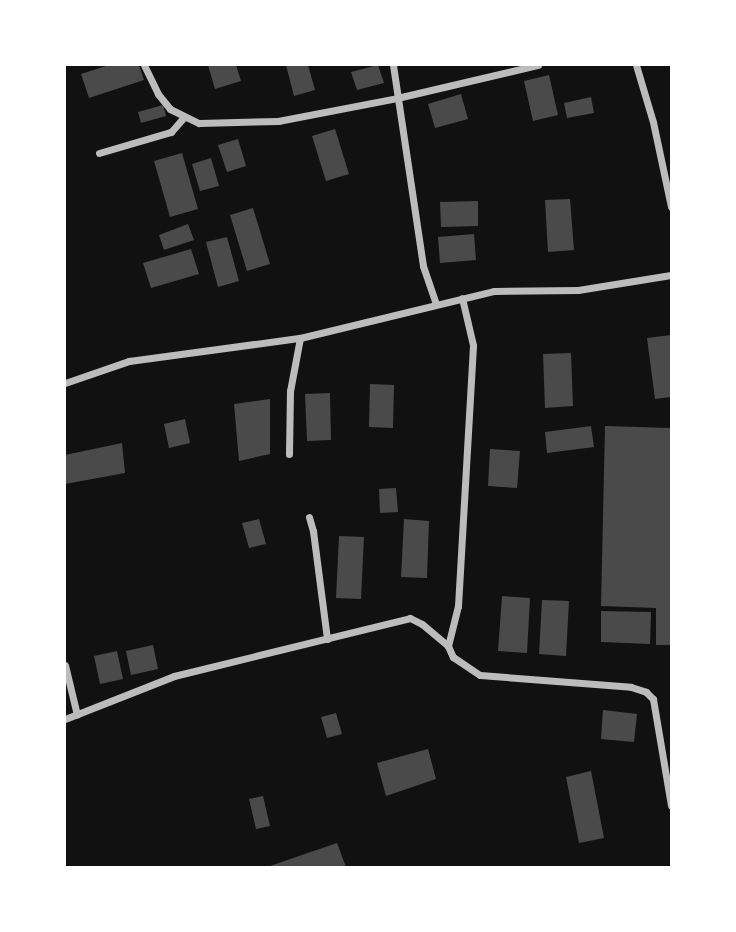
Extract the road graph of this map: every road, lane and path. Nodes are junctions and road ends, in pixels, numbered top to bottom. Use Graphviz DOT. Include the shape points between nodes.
graph roads {
  1 [pos="144,65"];
  2 [pos="393,65"];
  3 [pos="538,65"];
  4 [pos="636,65"];
  5 [pos="397,98"];
  6 [pos="183,118"];
  7 [pos="99,153"];
  8 [pos="671,207"];
  9 [pos="671,275"];
  10 [pos="462,298"];
  11 [pos="436,304"];
  12 [pos="300,338"];
  13 [pos="65,383"];
  14 [pos="289,454"];
  15 [pos="309,517"];
  16 [pos="327,639"];
  17 [pos="448,646"];
  18 [pos="65,665"];
  19 [pos="77,715"];
  20 [pos="65,719"];
  21 [pos="671,804"];
  1 -- 6 [label="street" via="158,94"];
  2 -- 5 [label="street"];
  3 -- 5 [label="street"];
  4 -- 8 [label="street"];
  5 -- 6 [label="street" via="278,121 199,123"];
  5 -- 11 [label="street" via="423,266"];
  6 -- 7 [label="street" via="171,132"];
  9 -- 10 [label="street" via="578,290 494,291"];
  10 -- 11 [label="street"];
  10 -- 17 [label="street" via="473,345 458,607"];
  11 -- 12 [label="street"];
  12 -- 13 [label="street" via="129,361"];
  12 -- 14 [label="street" via="290,391"];
  15 -- 16 [label="street"];
  16 -- 17 [label="street" via="410,618"];
  16 -- 19 [label="street" via="174,676"];
  17 -- 21 [label="street" via="453,657 480,675 646,692 653,699"];
  18 -- 19 [label="street"];
  19 -- 20 [label="street"];
}
